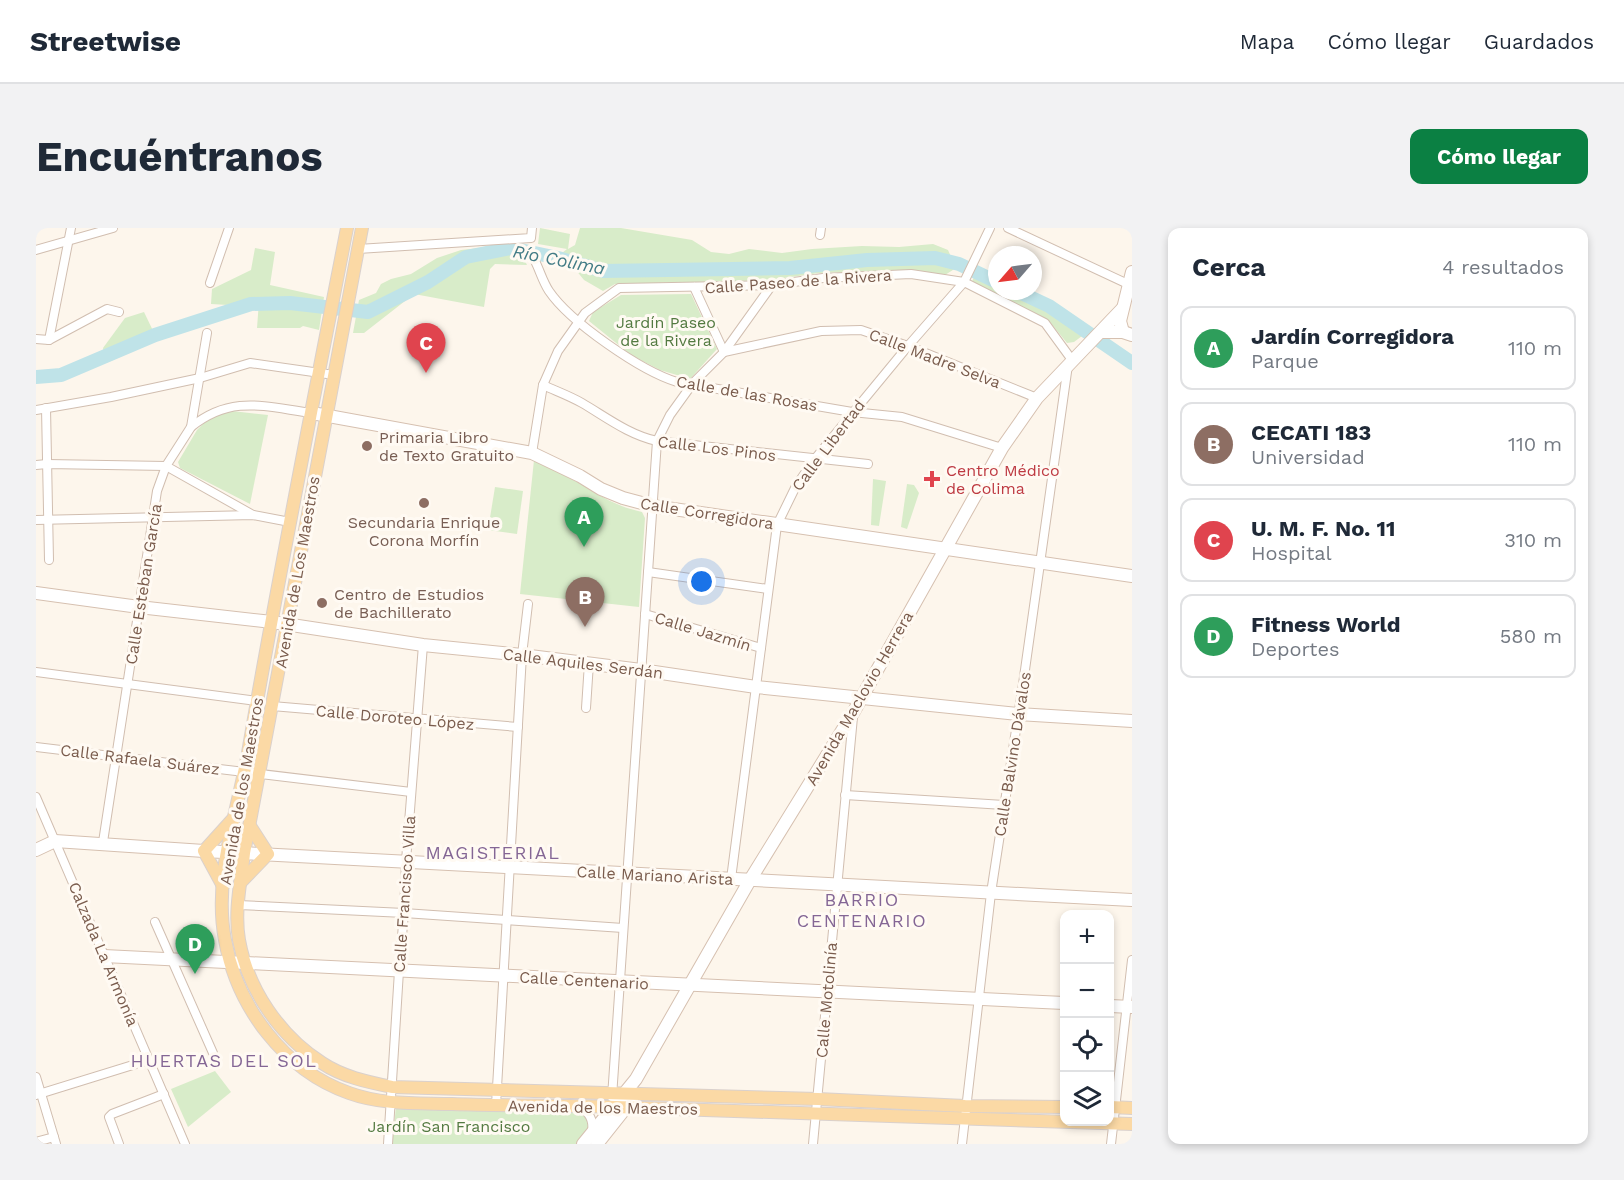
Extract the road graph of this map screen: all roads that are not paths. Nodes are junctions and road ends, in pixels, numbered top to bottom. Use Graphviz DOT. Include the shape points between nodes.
graph roads {
  1 [pos="71,228"];
  2 [pos="113,228"];
  3 [pos="229,228"];
  4 [pos="347,228"];
  5 [pos="362,228"];
  6 [pos="532,228"];
  7 [pos="990,228"];
  8 [pos="1008,228"];
  9 [pos="68,241"];
  10 [pos="358,249"];
  11 [pos="36,250"];
  12 [pos="535,261"];
  13 [pos="1132,272"];
  14 [pos="964,282"];
  15 [pos="210,284"];
  16 [pos="772,285"];
  17 [pos="1130,286"];
  18 [pos="694,287"];
  19 [pos="1122,309"];
  20 [pos="119,312"];
  21 [pos="578,322"];
  22 [pos="1102,332"];
  23 [pos="207,333"];
  24 [pos="1127,334"];
  25 [pos="36,339"];
  26 [pos="49,340"];
  27 [pos="908,346"];
  28 [pos="724,352"];
  29 [pos="1073,359"];
  30 [pos="320,372"];
  31 [pos="334,375"];
  32 [pos="200,378"];
  33 [pos="693,383"];
  34 [pos="543,385"];
  35 [pos="1037,398"];
  36 [pos="46,408"];
  37 [pos="36,410"];
  38 [pos="852,412"];
  39 [pos="312,413"];
  40 [pos="326,416"];
  41 [pos="191,427"];
  42 [pos="657,441"];
  43 [pos="1002,448"];
  44 [pos="532,453"];
  45 [pos="814,460"];
  46 [pos="47,464"];
  47 [pos="868,464"];
  48 [pos="36,465"];
  49 [pos="166,466"];
  50 [pos="652,506"];
  51 [pos="253,515"];
  52 [pos="153,517"];
  53 [pos="36,520"];
  54 [pos="48,520"];
  55 [pos="290,522"];
  56 [pos="777,525"];
  57 [pos="945,549"];
  58 [pos="49,560"];
  59 [pos="1040,564"];
  60 [pos="648,572"];
  61 [pos="1132,576"];
  62 [pos="768,589"];
  63 [pos="36,593"];
  64 [pos="528,604"];
  65 [pos="139,608"];
  66 [pos="645,614"];
  67 [pos="272,622"];
  68 [pos="288,624"];
  69 [pos="423,645"];
  70 [pos="761,648"];
  71 [pos="522,655"];
  72 [pos="589,663"];
  73 [pos="641,670"];
  74 [pos="36,672"];
  75 [pos="127,684"];
  76 [pos="756,687"];
  77 [pos="861,698"];
  78 [pos="257,701"];
  79 [pos="272,706"];
  80 [pos="586,708"];
  81 [pos="853,713"];
  82 [pos="1018,714"];
  83 [pos="418,719"];
  84 [pos="1132,721"];
  85 [pos="518,727"];
  86 [pos="36,747"];
  87 [pos="116,756"];
  88 [pos="244,772"];
  89 [pos="259,774"];
  90 [pos="411,792"];
  91 [pos="845,795"];
  92 [pos="36,797"];
  93 [pos="1004,806"];
  94 [pos="233,819"];
  95 [pos="250,826"];
  96 [pos="55,841"];
  97 [pos="103,842"];
  98 [pos="36,850"];
  99 [pos="204,851"];
  100 [pos="228,852"];
  101 [pos="244,853"];
  102 [pos="268,854"];
  103 [pos="406,861"];
  104 [pos="510,867"];
  105 [pos="627,873"];
  106 [pos="731,879"];
  107 [pos="750,880"];
  108 [pos="240,884"];
  109 [pos="837,884"];
  110 [pos="223,886"];
  111 [pos="991,893"];
  112 [pos="1132,900"];
  113 [pos="238,905"];
  114 [pos="404,913"];
  115 [pos="155,922"];
  116 [pos="507,922"];
  117 [pos="623,928"];
  118 [pos="104,956"];
  119 [pos="172,960"];
  120 [pos="1132,960"];
  121 [pos="230,962"];
  122 [pos="246,963"];
  123 [pos="399,971"];
  124 [pos="504,976"];
  125 [pos="620,982"];
  126 [pos="689,985"];
  127 [pos="826,992"];
  128 [pos="978,999"];
  129 [pos="1060,1003"];
  130 [pos="1114,1006"];
  131 [pos="1129,1007"];
  132 [pos="213,1053"];
  133 [pos="149,1060"];
  134 [pos="36,1077"];
  135 [pos="392,1087"];
  136 [pos="497,1090"];
  137 [pos="612,1093"];
  138 [pos="38,1094"];
  139 [pos="164,1094"];
  140 [pos="630,1094"];
  141 [pos="818,1099"];
  142 [pos="391,1102"];
  143 [pos="1114,1102"];
  144 [pos="496,1105"];
  145 [pos="578,1106"];
  146 [pos="965,1106"];
  147 [pos="618,1107"];
  148 [pos="1060,1107"];
  149 [pos="1114,1108"];
  150 [pos="1132,1108"];
  151 [pos="816,1113"];
  152 [pos="964,1119"];
  153 [pos="1060,1122"];
  154 [pos="1114,1123"];
  155 [pos="1132,1124"];
  156 [pos="1114,1126"];
  157 [pos="594,1139"];
  158 [pos="55,1140"];
  159 [pos="36,1142"];
  160 [pos="119,1144"];
  161 [pos="185,1144"];
  162 [pos="388,1144"];
  163 [pos="583,1144"];
  164 [pos="813,1144"];
  165 [pos="962,1144"];
  166 [pos="1111,1144"];
  1 -- 9 [label="street"];
  2 -- 9 [label="street"];
  3 -- 15 [label="street"];
  4 -- 30 [label="main road, Avenida de los Maestros"];
  5 -- 10 [label="main road"];
  6 -- 10 [label="street" via="531,238"];
  7 -- 14 [label="street, Calle Libertad"];
  8 -- 17 [label="street"];
  9 -- 11 [label="street"];
  9 -- 26 [label="street"];
  10 -- 31 [label="main road, Avenida de Los Maestros"];
  12 -- 21 [label="street, Calle de las Rosas" via="549,291"];
  13 -- 17 [label="street"];
  14 -- 16 [label="street, Calle Paseo de la Rivera" via="911,274"];
  14 -- 27 [label="street, Calle Libertad"];
  14 -- 29 [label="street, Calle Paseo de la Rivera" via="1045,323"];
  16 -- 18 [label="street, Calle Paseo de la Rivera"];
  16 -- 28 [label="street"];
  17 -- 19 [label="street"];
  18 -- 21 [label="street, Calle Paseo de la Rivera" via="619,288"];
  18 -- 28 [label="street"];
  19 -- 22 [label="street, Avenida Maclovio Herrera"];
  19 -- 24 [label="street" via="1120,321"];
  20 -- 26 [label="street" via="107,309"];
  21 -- 33 [label="street, Calle de las Rosas" via="659,376"];
  21 -- 34 [label="street, Calle Paseo de la Rivera" via="558,351"];
  22 -- 24 [label="street"];
  22 -- 29 [label="street, Avenida Maclovio Herrera"];
  23 -- 32 [label="street, Calle Esteban García"];
  25 -- 26 [label="street"];
  27 -- 28 [label="street, Calle Madre Selva" via="861,330 821,331"];
  27 -- 35 [label="street, Calle Madre Selva"];
  27 -- 38 [label="street, Calle Libertad"];
  28 -- 33 [label="street"];
  29 -- 35 [label="street, Avenida Maclovio Herrera"];
  29 -- 59 [label="street, Calle Balvino Dávalos"];
  30 -- 31 [label="street"];
  30 -- 32 [label="street" via="250,363"];
  30 -- 39 [label="main road, Avenida de los Maestros"];
  31 -- 40 [label="main road, Avenida de Los Maestros"];
  32 -- 36 [label="street"];
  32 -- 41 [label="street, Calle Esteban García"];
  33 -- 38 [label="street, Calle de las Rosas"];
  33 -- 42 [label="street"];
  34 -- 42 [label="street, Calle Los Pinos" via="643,438"];
  34 -- 44 [label="street, Calle Paseo de la Rivera"];
  35 -- 43 [label="street, Avenida Maclovio Herrera"];
  36 -- 37 [label="street"];
  36 -- 46 [label="street"];
  38 -- 43 [label="street, Calle de las Rosas" via="902,417"];
  38 -- 45 [label="street, Calle Libertad"];
  39 -- 40 [label="street, Calle Corregidora"];
  39 -- 41 [label="street, Calle Corregidora" via="236,406 214,411"];
  39 -- 55 [label="main road, Avenida de los Maestros"];
  40 -- 44 [label="street, Calle Corregidora"];
  40 -- 68 [label="main road, Avenida de Los Maestros"];
  41 -- 49 [label="street, Calle Esteban García"];
  42 -- 45 [label="street, Calle Los Pinos"];
  42 -- 50 [label="street"];
  43 -- 57 [label="street, Avenida Maclovio Herrera"];
  44 -- 50 [label="street, Calle Corregidora" via="612,494"];
  45 -- 47 [label="street, Calle Los Pinos"];
  45 -- 56 [label="street, Calle Libertad"];
  46 -- 48 [label="street"];
  46 -- 49 [label="street"];
  46 -- 54 [label="street"];
  49 -- 51 [label="street"];
  49 -- 52 [label="street, Calle Esteban García"];
  50 -- 56 [label="street, Calle Corregidora"];
  50 -- 60 [label="street"];
  51 -- 52 [label="street"];
  51 -- 55 [label="street"];
  52 -- 54 [label="street"];
  52 -- 65 [label="street, Calle Esteban García"];
  53 -- 54 [label="street"];
  54 -- 58 [label="street"];
  55 -- 67 [label="main road, Avenida de los Maestros"];
  56 -- 57 [label="street, Calle Corregidora"];
  56 -- 62 [label="street, Calle Libertad"];
  57 -- 59 [label="street, Calle Corregidora"];
  57 -- 77 [label="street, Avenida Maclovio Herrera"];
  59 -- 61 [label="street, Calle Corregidora"];
  59 -- 82 [label="street, Calle Balvino Dávalos"];
  60 -- 62 [label="street"];
  60 -- 66 [label="street"];
  62 -- 70 [label="street, Calle Libertad"];
  63 -- 65 [label="street, Calle Aquiles Serdán"];
  64 -- 71 [label="street"];
  65 -- 67 [label="street, Calle Aquiles Serdán"];
  65 -- 75 [label="street, Calle Esteban García"];
  66 -- 70 [label="street, Calle Jazmín"];
  66 -- 73 [label="street"];
  67 -- 68 [label="street, Calle Aquiles Serdán"];
  67 -- 78 [label="main road, Avenida de los Maestros"];
  68 -- 69 [label="street, Calle Aquiles Serdán"];
  68 -- 79 [label="main road, Avenida de Los Maestros"];
  69 -- 71 [label="street, Calle Aquiles Serdán"];
  69 -- 83 [label="street, Calle Francisco Villa"];
  70 -- 76 [label="street, Calle Libertad"];
  71 -- 72 [label="street, Calle Aquiles Serdán"];
  71 -- 85 [label="street"];
  72 -- 73 [label="street, Calle Aquiles Serdán"];
  72 -- 80 [label="street"];
  73 -- 76 [label="street, Calle Aquiles Serdán"];
  73 -- 105 [label="street"];
  74 -- 75 [label="street"];
  75 -- 78 [label="street"];
  75 -- 87 [label="street, Calle Esteban García"];
  76 -- 77 [label="street, Calle Aquiles Serdán"];
  76 -- 106 [label="street, Calle Libertad"];
  77 -- 81 [label="street, Avenida Maclovio Herrera"];
  77 -- 82 [label="street, Calle Aquiles Serdán"];
  78 -- 88 [label="main road, Avenida de los Maestros"];
  79 -- 83 [label="street, Calle Doroteo López"];
  79 -- 89 [label="main road, Avenida de Los Maestros"];
  81 -- 91 [label="street, Calle Motolinía"];
  81 -- 107 [label="street, Avenida Maclovio Herrera"];
  82 -- 84 [label="street, Calle Aquiles Serdán"];
  82 -- 93 [label="street, Calle Balvino Dávalos"];
  83 -- 85 [label="street, Calle Doroteo López"];
  83 -- 90 [label="street, Calle Francisco Villa"];
  85 -- 104 [label="street"];
  86 -- 87 [label="street, Calle Rafaela Suárez"];
  87 -- 88 [label="street, Calle Rafaela Suárez"];
  87 -- 97 [label="street, Calle Esteban García"];
  88 -- 89 [label="street, Calle Rafaela Suárez"];
  88 -- 94 [label="main road, Avenida de los Maestros"];
  89 -- 90 [label="street"];
  89 -- 95 [label="main road, Avenida de Los Maestros"];
  90 -- 103 [label="street, Calle Francisco Villa"];
  91 -- 93 [label="street"];
  91 -- 109 [label="street, Calle Motolinía"];
  92 -- 96 [label="street, Calzada La Armonía"];
  93 -- 111 [label="street, Calle Balvino Dávalos"];
  94 -- 99 [label="main road"];
  94 -- 100 [label="main road, Avenida de los Maestros"];
  95 -- 101 [label="main road, Avenida de Los Maestros"];
  95 -- 102 [label="main road"];
  96 -- 97 [label="street, Calle Mariano Arista"];
  96 -- 98 [label="street, Calle Mariano Arista"];
  96 -- 118 [label="street, Calzada La Armonía"];
  97 -- 99 [label="street, Calle Mariano Arista"];
  99 -- 100 [label="street, Calle Mariano Arista"];
  99 -- 110 [label="main road"];
  100 -- 101 [label="street, Calle Mariano Arista"];
  100 -- 110 [label="main road, Avenida de los Maestros"];
  101 -- 102 [label="street, Calle Mariano Arista"];
  101 -- 108 [label="main road, Avenida de Los Maestros"];
  102 -- 103 [label="street, Calle Mariano Arista"];
  102 -- 108 [label="main road"];
  103 -- 104 [label="street, Calle Mariano Arista"];
  103 -- 114 [label="street, Calle Francisco Villa"];
  104 -- 105 [label="street, Calle Mariano Arista"];
  104 -- 116 [label="street"];
  105 -- 106 [label="street, Calle Mariano Arista"];
  105 -- 117 [label="street"];
  106 -- 107 [label="street, Calle Mariano Arista"];
  107 -- 109 [label="street, Calle Mariano Arista"];
  107 -- 126 [label="street, Avenida Maclovio Herrera"];
  108 -- 113 [label="main road, Avenida de Los Maestros"];
  109 -- 111 [label="street, Calle Mariano Arista"];
  109 -- 127 [label="street, Calle Motolinía"];
  110 -- 121 [label="main road, Avenida de los Maestros"];
  111 -- 112 [label="street, Calle Mariano Arista"];
  111 -- 128 [label="street, Calle Balvino Dávalos"];
  113 -- 114 [label="street"];
  113 -- 122 [label="main road, Avenida de Los Maestros" via="239,940"];
  114 -- 116 [label="street"];
  114 -- 123 [label="street, Calle Francisco Villa"];
  115 -- 119 [label="street"];
  116 -- 117 [label="street"];
  116 -- 124 [label="street"];
  117 -- 125 [label="street"];
  118 -- 119 [label="street, Calle Centenario"];
  118 -- 133 [label="street, Calzada La Armonía"];
  119 -- 121 [label="street, Calle Centenario"];
  119 -- 132 [label="street"];
  120 -- 131 [label="street"];
  121 -- 122 [label="street, Calle Centenario"];
  121 -- 142 [label="main road, Avenida de los Maestros" via="246,1000 284,1052 323,1081 350,1093"];
  122 -- 123 [label="street, Calle Centenario"];
  122 -- 135 [label="main road, Avenida de Los Maestros" via="266,1008 298,1046 345,1074"];
  123 -- 124 [label="street, Calle Centenario"];
  123 -- 135 [label="street, Calle Francisco Villa"];
  124 -- 125 [label="street, Calle Centenario"];
  124 -- 136 [label="street"];
  125 -- 126 [label="street, Calle Centenario"];
  125 -- 137 [label="street"];
  126 -- 127 [label="street, Calle Centenario"];
  126 -- 140 [label="street, Avenida Maclovio Herrera"];
  127 -- 128 [label="street, Calle Centenario"];
  127 -- 141 [label="street, Calle Motolinía"];
  128 -- 129 [label="street, Calle Centenario"];
  128 -- 146 [label="street, Calle Balvino Dávalos"];
  130 -- 131 [label="street"];
  131 -- 143 [label="street"];
  133 -- 138 [label="street"];
  133 -- 139 [label="street, Calzada La Armonía"];
  134 -- 138 [label="street"];
  135 -- 136 [label="main road, Avenida de Los Maestros"];
  135 -- 142 [label="street, Calle Francisco Villa"];
  136 -- 137 [label="main road, Avenida de los Maestros"];
  136 -- 144 [label="street"];
  137 -- 140 [label="main road, Avenida de los Maestros"];
  137 -- 147 [label="street"];
  138 -- 158 [label="street"];
  139 -- 160 [label="street" via="112,1114 109,1118"];
  139 -- 161 [label="street, Calzada La Armonía"];
  140 -- 141 [label="main road, Avenida de los Maestros"];
  140 -- 147 [label="street"];
  141 -- 146 [label="main road, Avenida de los Maestros"];
  141 -- 151 [label="street, Calle Motolinía"];
  142 -- 144 [label="main road, Avenida de los Maestros"];
  142 -- 162 [label="street, Calle Francisco Villa"];
  144 -- 145 [label="main road, Avenida de los Maestros"];
  145 -- 147 [label="main road, Avenida de los Maestros"];
  145 -- 157 [label="street" via="592,1120"];
  146 -- 148 [label="main road, Avenida de los Maestros"];
  146 -- 152 [label="street, Calle Balvino Dávalos"];
  147 -- 151 [label="main road, Avenida de los Maestros"];
  147 -- 157 [label="street"];
  149 -- 150 [label="main road"];
  151 -- 152 [label="main road, Avenida de los Maestros"];
  151 -- 164 [label="street, Calle Motolinía"];
  152 -- 153 [label="main road, Avenida de los Maestros"];
  152 -- 165 [label="street, Calle Balvino Dávalos"];
  154 -- 155 [label="main road, Avenida de los Maestros"];
  156 -- 166 [label="street"];
  157 -- 163 [label="street"];
  158 -- 159 [label="street"];
}
